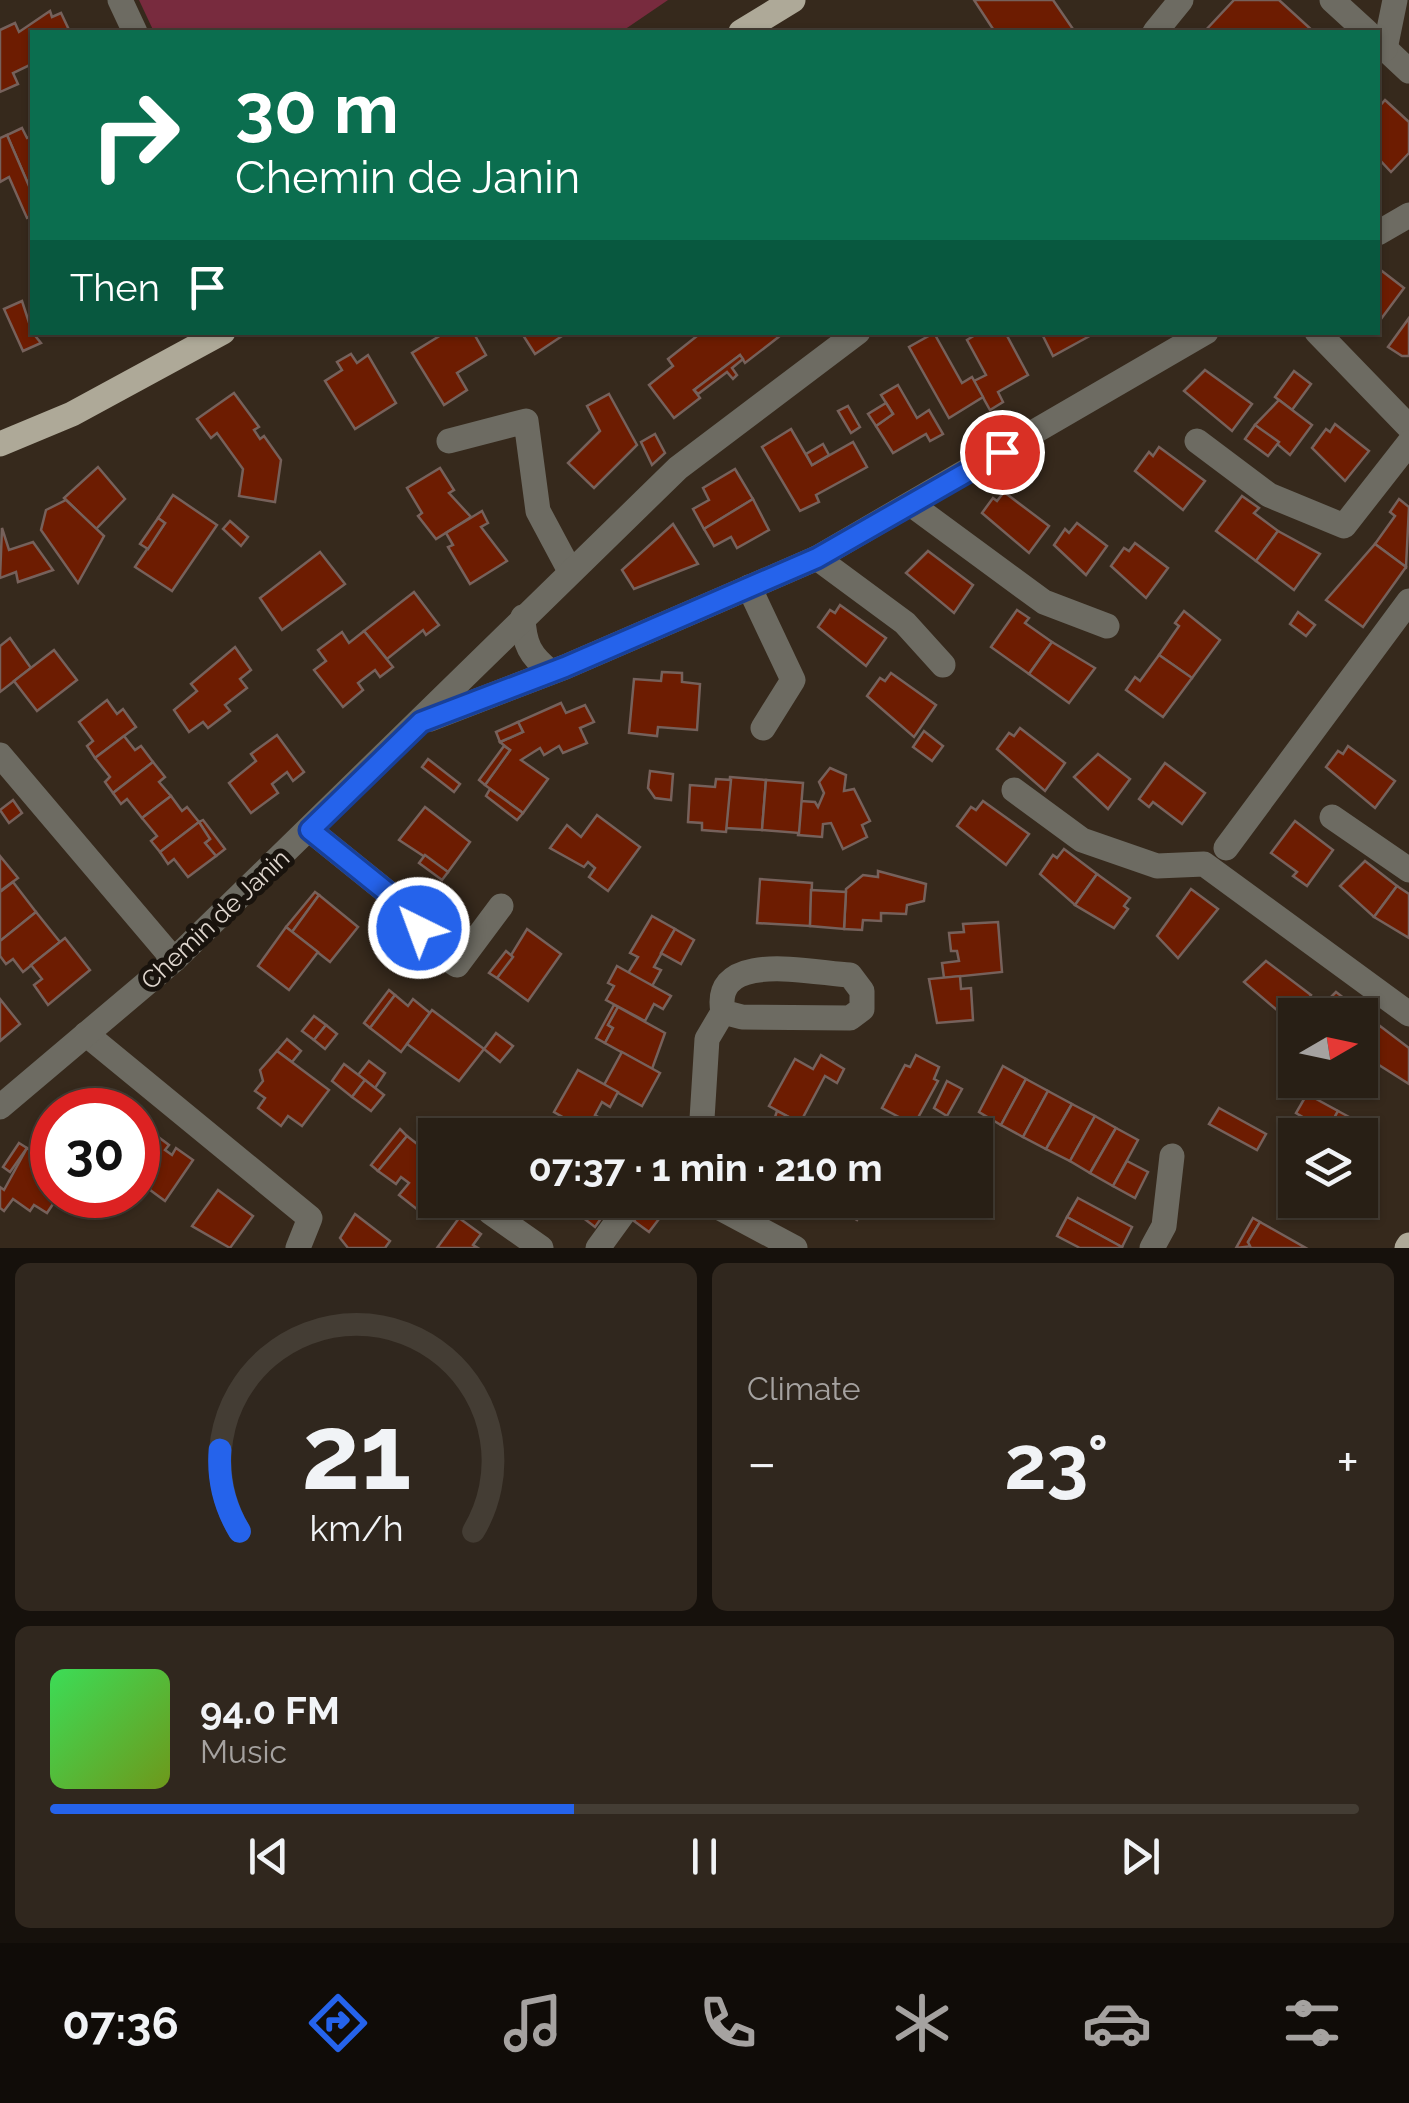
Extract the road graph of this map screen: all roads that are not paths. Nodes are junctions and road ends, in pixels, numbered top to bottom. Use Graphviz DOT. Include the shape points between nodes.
graph roads {
  1 [pos="120,0"];
  2 [pos="793,0"];
  3 [pos="1182,0"];
  4 [pos="1332,0"];
  5 [pos="1396,0"];
  6 [pos="134,30"];
  7 [pos="743,30"];
  8 [pos="1157,30"];
  9 [pos="1364,30"];
  10 [pos="1380,33"];
  11 [pos="1380,45"];
  12 [pos="1409,71"];
  13 [pos="1409,215"];
  14 [pos="1380,232"];
  15 [pos="218,335"];
  16 [pos="854,335"];
  17 [pos="1201,335"];
  18 [pos="1321,335"];
  19 [pos="1409,427"];
  20 [pos="450,441"];
  21 [pos="1197,441"];
  22 [pos="1409,443"];
  23 [pos="0,444"];
  24 [pos="912,505"];
  25 [pos="817,558"];
  26 [pos="570,571"];
  27 [pos="750,587"];
  28 [pos="1409,602"];
  29 [pos="523,617"];
  30 [pos="1107,626"];
  31 [pos="943,665"];
  32 [pos="551,672"];
  33 [pos="421,722"];
  34 [pos="763,728"];
  35 [pos="0,755"];
  36 [pos="1014,790"];
  37 [pos="1332,816"];
  38 [pos="310,830"];
  39 [pos="1226,848"];
  40 [pos="1409,870"];
  41 [pos="501,906"];
  42 [pos="174,960"];
  43 [pos="723,1012"];
  44 [pos="1409,1014"];
  45 [pos="86,1034"];
  46 [pos="0,1107"];
  47 [pos="702,1118"];
  48 [pos="1172,1156"];
  49 [pos="498,1218"];
  50 [pos="620,1218"];
  51 [pos="738,1218"];
  52 [pos="298,1248"];
  53 [pos="541,1248"];
  54 [pos="598,1248"];
  55 [pos="794,1248"];
  56 [pos="1152,1248"];
  1 -- 6 [label="street"];
  2 -- 7 [label="main road"];
  3 -- 8 [label="street"];
  4 -- 9 [label="street"];
  5 -- 10 [label="street"];
  11 -- 12 [label="street"];
  13 -- 14 [label="street"];
  15 -- 23 [label="main road" via="72,414"];
  16 -- 26 [label="street, Chemin de Janin" via="678,468"];
  17 -- 24 [label="street, Chemin de Janin"];
  18 -- 19 [label="street"];
  20 -- 26 [label="street" via="526,421 538,511"];
  21 -- 22 [label="street" via="1269,495 1344,526"];
  24 -- 25 [label="street, Chemin de Janin"];
  24 -- 30 [label="street" via="1044,602"];
  25 -- 27 [label="street, Chemin de Janin"];
  25 -- 31 [label="street" via="904,623"];
  26 -- 29 [label="street, Chemin de Janin"];
  27 -- 32 [label="street, Chemin de Janin"];
  27 -- 34 [label="street" via="793,680"];
  28 -- 39 [label="street"];
  29 -- 32 [label="street" via="532,657"];
  29 -- 33 [label="street, Chemin de Janin"];
  32 -- 33 [label="street, Chemin de Janin"];
  33 -- 38 [label="street, Chemin de Janin"];
  35 -- 42 [label="street"];
  36 -- 44 [label="street" via="1082,840 1157,866 1204,864"];
  37 -- 40 [label="street"];
  38 -- 41 [label="street" via="408,909 430,947 457,965"];
  38 -- 42 [label="street, Chemin de Janin"];
  42 -- 45 [label="street, Chemin de Janin"];
  43 -- 43 [label="street" via="850,1018 862,1009 862,991 850,974 743,970 727,979"];
  43 -- 47 [label="street" via="707,1039"];
  45 -- 46 [label="street, Chemin de Janin"];
  45 -- 52 [label="street" via="310,1218"];
  48 -- 56 [label="street" via="1164,1226"];
  49 -- 53 [label="street"];
  50 -- 54 [label="street"];
  51 -- 55 [label="street"];
}
